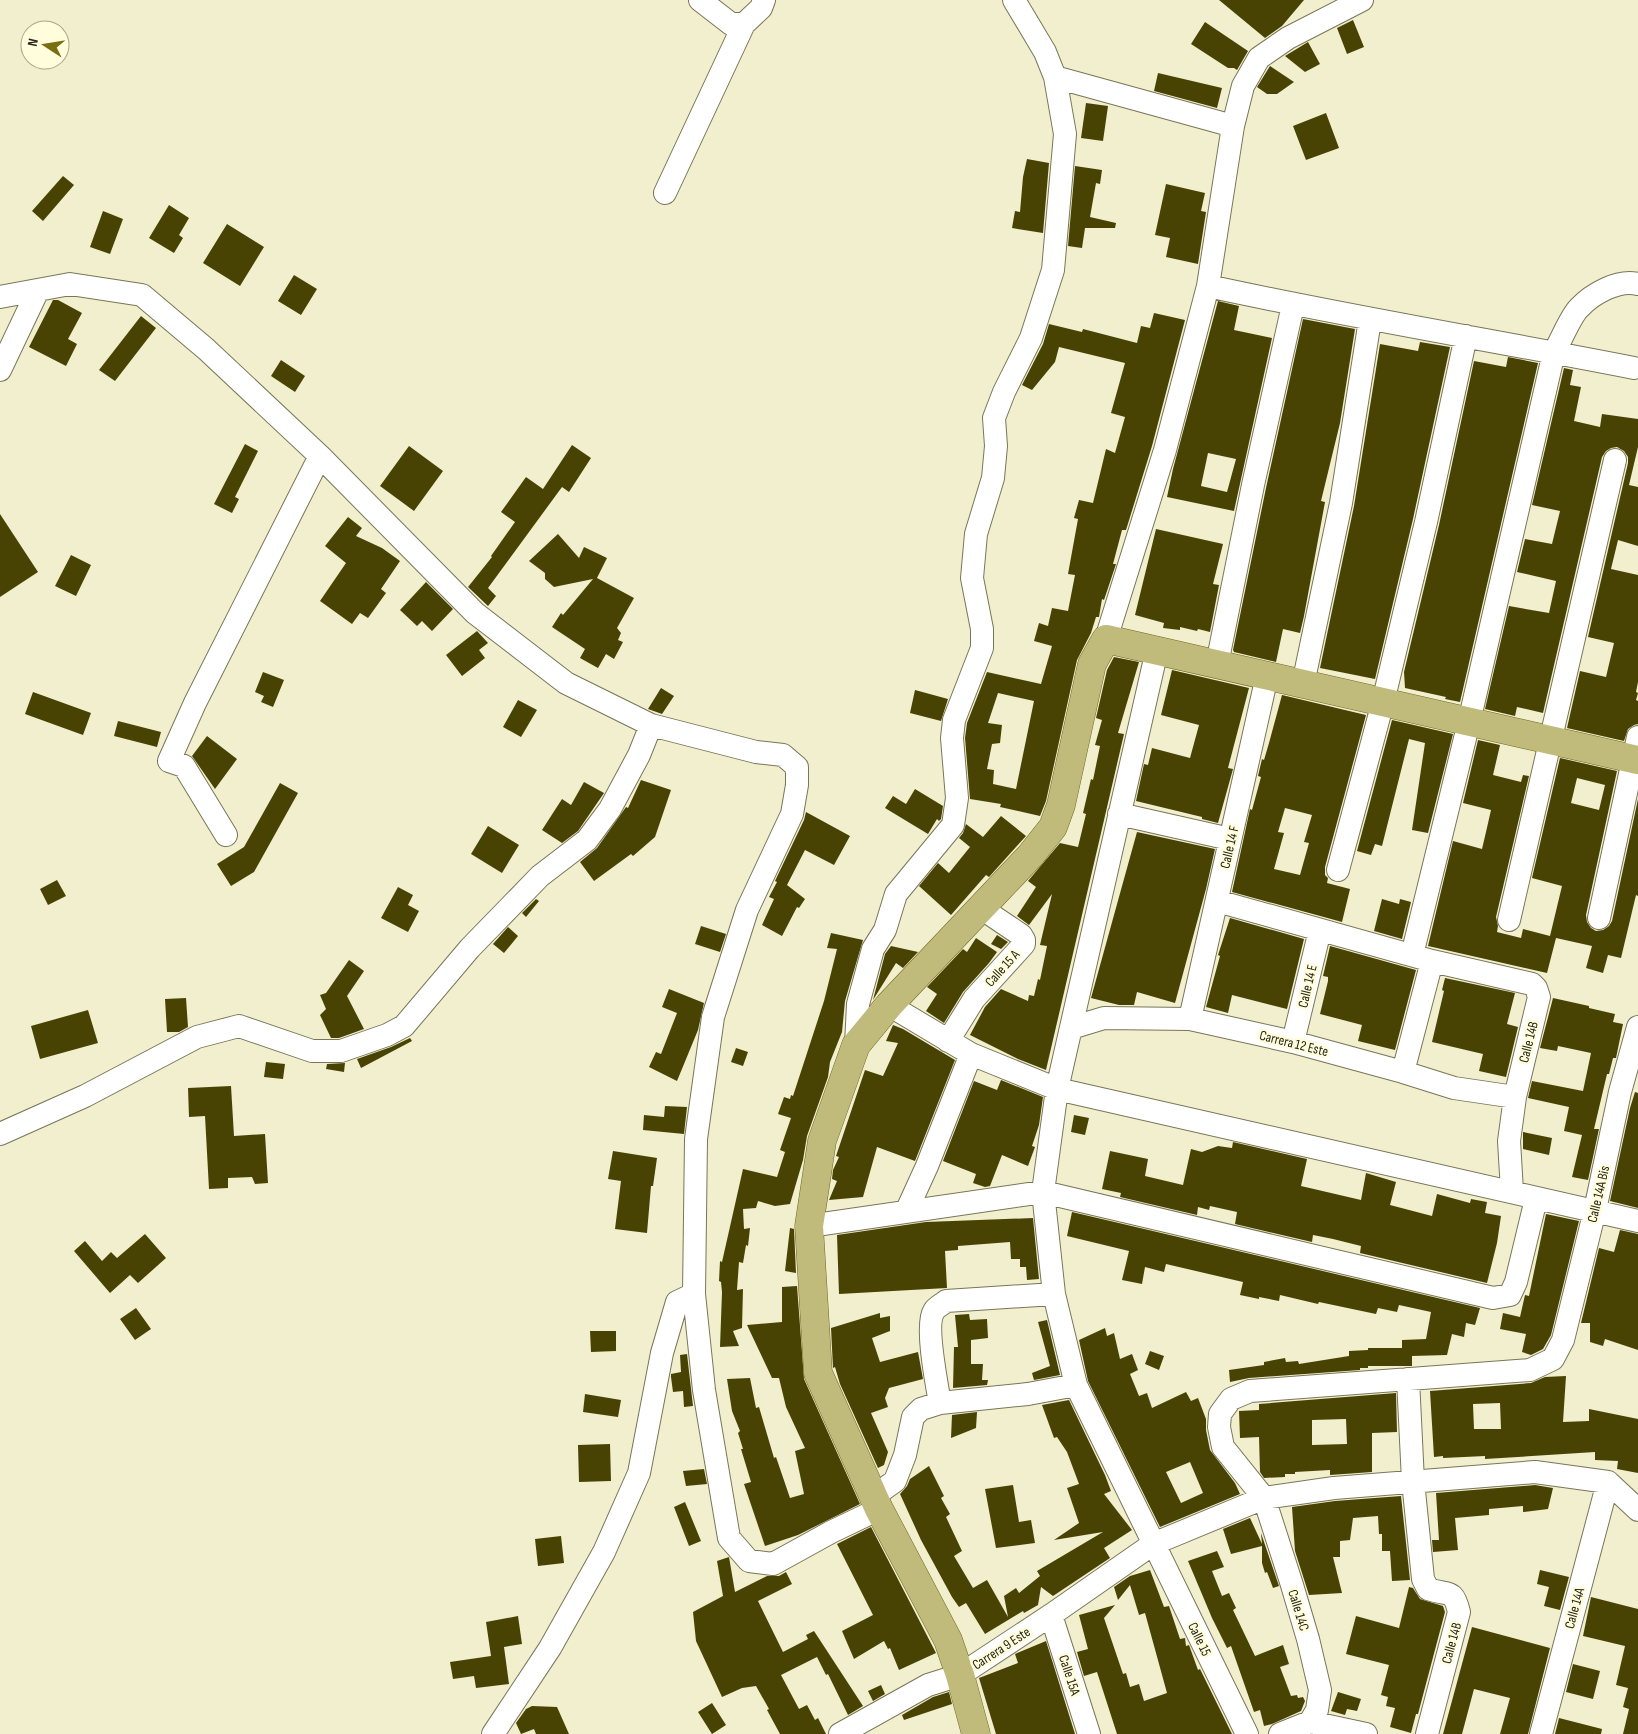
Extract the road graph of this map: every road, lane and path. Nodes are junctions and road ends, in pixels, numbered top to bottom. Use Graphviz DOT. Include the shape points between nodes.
graph roads {
  1 [pos="700,0"];
  2 [pos="764,0"];
  3 [pos="1014,0"];
  4 [pos="1362,0"];
  5 [pos="744,24"];
  6 [pos="1055,77"];
  7 [pos="1234,126"];
  8 [pos="665,193"];
  9 [pos="1638,284"];
  10 [pos="1208,286"];
  11 [pos="38,290"];
  12 [pos="0,297"];
  13 [pos="1293,305"];
  14 [pos="1370,320"];
  15 [pos="1466,336"];
  16 [pos="1554,352"];
  17 [pos="1634,368"];
  18 [pos="0,370"];
  19 [pos="320,456"];
  20 [pos="1616,460"];
  21 [pos="1106,639"];
  22 [pos="1157,650"];
  23 [pos="1217,664"];
  24 [pos="1267,676"];
  25 [pos="1303,684"];
  26 [pos="1383,702"];
  27 [pos="1469,722"];
  28 [pos="651,725"];
  29 [pos="1551,741"];
  30 [pos="1636,752"];
  31 [pos="1119,814"];
  32 [pos="226,835"];
  33 [pos="1230,840"];
  34 [pos="1338,870"];
  35 [pos="1217,901"];
  36 [pos="981,908"];
  37 [pos="1599,918"];
  38 [pos="1509,920"];
  39 [pos="1320,930"];
  40 [pos="1422,958"];
  41 [pos="888,1005"];
  42 [pos="1190,1019"];
  43 [pos="1638,1027"];
  44 [pos="1071,1028"];
  45 [pos="948,1041"];
  46 [pos="1293,1042"];
  47 [pos="856,1045"];
  48 [pos="971,1054"];
  49 [pos="1403,1072"];
  50 [pos="1057,1090"];
  51 [pos="1629,1094"];
  52 [pos="1514,1097"];
  53 [pos="0,1134"];
  54 [pos="1043,1192"];
  55 [pos="1512,1192"];
  56 [pos="1536,1198"];
  57 [pos="1595,1210"];
  58 [pos="906,1212"];
  59 [pos="1638,1221"];
  60 [pos="810,1226"];
  61 [pos="694,1294"];
  62 [pos="1054,1294"];
  63 [pos="1408,1380"];
  64 [pos="1076,1386"];
  65 [pos="940,1403"];
  66 [pos="1413,1482"];
  67 [pos="1608,1482"];
  68 [pos="1264,1498"];
  69 [pos="876,1502"];
  70 [pos="1638,1510"];
  71 [pos="1153,1544"];
  72 [pos="1052,1615"];
  73 [pos="960,1675"];
  74 [pos="1310,1722"];
  75 [pos="492,1734"];
  76 [pos="840,1734"];
  77 [pos="976,1734"];
  78 [pos="1089,1734"];
  79 [pos="1247,1734"];
  80 [pos="1280,1734"];
  81 [pos="1366,1734"];
  82 [pos="1427,1734"];
  83 [pos="1541,1734"];
  1 -- 5 [label="street" via="731,24"];
  2 -- 5 [label="street" via="761,8"];
  3 -- 6 [label="street" via="1045,52"];
  4 -- 7 [label="street" via="1288,38 1259,58 1243,86"];
  5 -- 8 [label="street"];
  6 -- 7 [label="street"];
  6 -- 47 [label="street" via="1065,134 1053,270 1030,338 994,418 993,478 976,534 972,578 982,629 982,648 954,720 952,738 957,798 953,824 896,894 885,930 873,949 858,1004"];
  7 -- 10 [label="street"];
  9 -- 16 [label="street" via="1606,288 1578,309"];
  10 -- 13 [label="street"];
  10 -- 21 [label="street" via="1165,450"];
  11 -- 12 [label="street"];
  11 -- 18 [label="street"];
  11 -- 19 [label="street" via="70,284 142,295 206,349"];
  13 -- 14 [label="street"];
  13 -- 23 [label="street"];
  14 -- 15 [label="street"];
  14 -- 25 [label="street" via="1341,502"];
  15 -- 16 [label="street"];
  15 -- 26 [label="street"];
  16 -- 17 [label="street"];
  16 -- 27 [label="street"];
  19 -- 28 [label="street" via="475,613 566,682"];
  19 -- 32 [label="street" via="169,761 184,766"];
  20 -- 29 [label="street"];
  21 -- 22 [label="main road"];
  21 -- 36 [label="main road" via="1092,664 1061,805 1053,827"];
  22 -- 23 [label="main road"];
  22 -- 31 [label="street, Calle 15"];
  23 -- 24 [label="main road"];
  24 -- 25 [label="main road"];
  24 -- 33 [label="street, Calle 14 F"];
  25 -- 26 [label="main road"];
  26 -- 27 [label="main road"];
  26 -- 34 [label="street"];
  27 -- 29 [label="main road"];
  27 -- 40 [label="street"];
  28 -- 53 [label="street" via="610,809 587,840 540,876 470,948 404,1026 341,1052 312,1052 239,1026 197,1037 85,1096"];
  28 -- 61 [label="street" via="756,752 783,755 796,767 797,785 792,814 747,910 714,1017 696,1139"];
  29 -- 30 [label="main road"];
  29 -- 38 [label="street"];
  30 -- 37 [label="street"];
  31 -- 33 [label="street"];
  31 -- 44 [label="street, Calle 15"];
  33 -- 35 [label="street, Calle 14 F"];
  35 -- 39 [label="street"];
  35 -- 42 [label="street, Calle 14 F"];
  36 -- 41 [label="main road"];
  36 -- 45 [label="street, Calle 15 A" via="1022,936 1024,944 974,999"];
  39 -- 40 [label="street"];
  39 -- 46 [label="street, Calle 14 E"];
  40 -- 49 [label="street"];
  40 -- 52 [label="street, Calle 14B" via="1532,984 1536,988 1538,997"];
  41 -- 45 [label="street"];
  41 -- 47 [label="main road"];
  42 -- 44 [label="street, Carrera 12 Este" via="1104,1018"];
  42 -- 46 [label="street, Carrera 12 Este"];
  43 -- 51 [label="street, Calle 14A Bis"];
  44 -- 50 [label="street, Calle 15"];
  45 -- 48 [label="street"];
  46 -- 49 [label="street, Carrera 12 Este"];
  47 -- 60 [label="main road" via="822,1141"];
  48 -- 50 [label="street"];
  48 -- 58 [label="street"];
  49 -- 52 [label="street, Carrera 12 Este" via="1454,1088"];
  50 -- 54 [label="street, Calle 15"];
  50 -- 55 [label="street"];
  51 -- 57 [label="street, Calle 14A Bis"];
  52 -- 55 [label="street, Calle 14B" via="1509,1141"];
  54 -- 56 [label="street" via="1494,1298 1510,1295 1516,1282"];
  54 -- 58 [label="street"];
  54 -- 62 [label="street, Calle 15"];
  55 -- 56 [label="street"];
  56 -- 57 [label="street"];
  57 -- 59 [label="street"];
  57 -- 63 [label="street, Calle 14A Bis" via="1562,1340 1553,1359 1530,1370"];
  58 -- 60 [label="street"];
  60 -- 69 [label="main road" via="818,1372"];
  61 -- 69 [label="street" via="704,1390 730,1538 749,1561 773,1564"];
  61 -- 75 [label="street" via="677,1302 662,1353 639,1473 604,1552 550,1648"];
  62 -- 64 [label="street, Calle 15"];
  62 -- 65 [label="street" via="946,1302 934,1310 930,1322"];
  63 -- 66 [label="street"];
  63 -- 68 [label="street" via="1250,1391 1231,1399 1220,1414 1223,1447"];
  64 -- 65 [label="street"];
  64 -- 71 [label="street, Calle 15"];
  65 -- 69 [label="street" via="920,1409 913,1417 906,1455 895,1481"];
  66 -- 67 [label="street, Carrera 9 Este" via="1535,1472"];
  66 -- 68 [label="street, Carrera 9 Este"];
  66 -- 82 [label="street, Calle 14B" via="1424,1579 1428,1589 1450,1594 1456,1599 1459,1612"];
  67 -- 70 [label="street"];
  67 -- 83 [label="street, Calle 14A"];
  68 -- 71 [label="street, Carrera 9 Este"];
  68 -- 74 [label="street, Calle 14C" via="1308,1639 1320,1690 1317,1710"];
  69 -- 73 [label="main road" via="941,1625"];
  71 -- 72 [label="street, Carrera 9 Este"];
  71 -- 79 [label="street, Calle 15"];
  72 -- 73 [label="street, Carrera 9 Este"];
  72 -- 78 [label="street, Calle 15A"];
  73 -- 76 [label="street, Carrera 9 Este" via="928,1685"];
  73 -- 77 [label="main road"];
  74 -- 80 [label="street"];
  74 -- 81 [label="street"];
}
